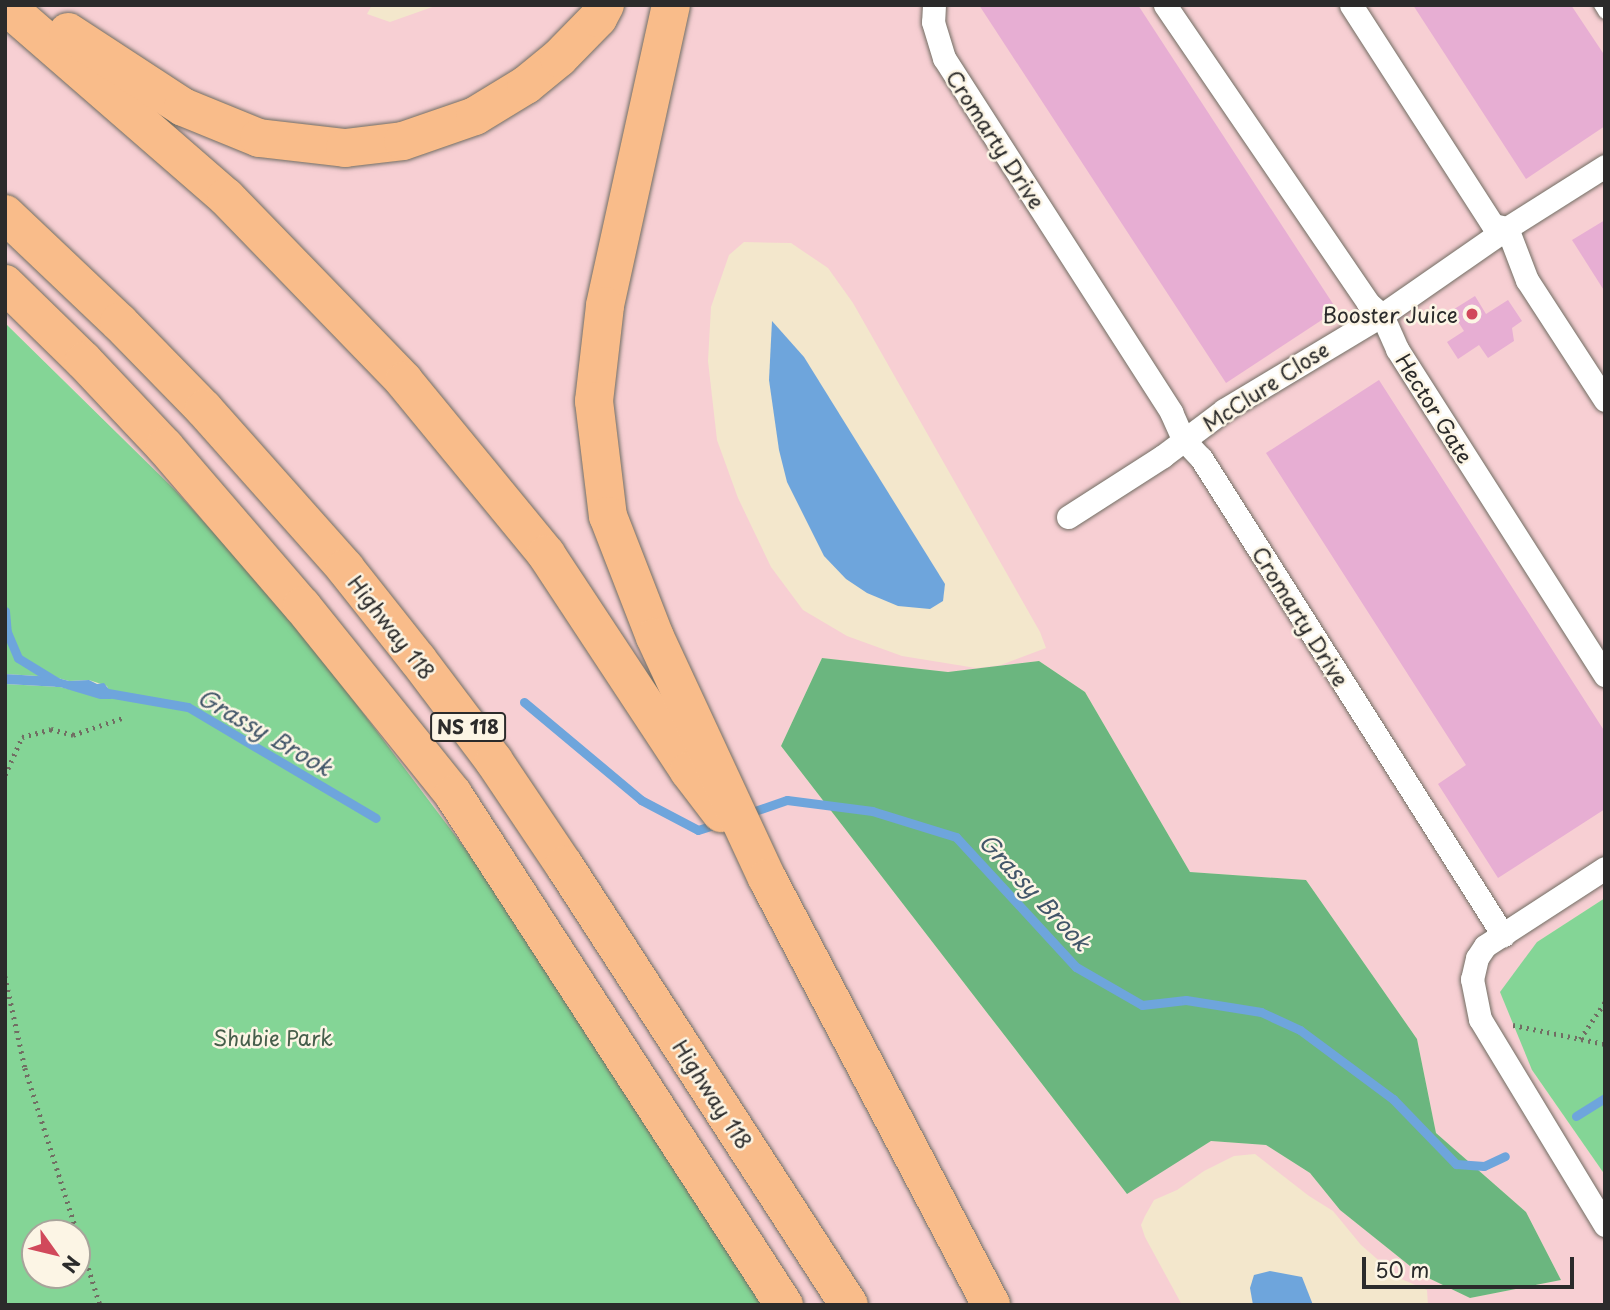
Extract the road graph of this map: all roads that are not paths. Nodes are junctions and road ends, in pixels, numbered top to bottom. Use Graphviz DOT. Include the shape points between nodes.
graph roads {
  1 [pos="5,5"];
  2 [pos="27,5"];
  3 [pos="605,5"];
  4 [pos="671,5"];
  5 [pos="934,5"];
  6 [pos="1165,5"];
  7 [pos="1351,5"];
  8 [pos="1600,5"];
  9 [pos="1605,13"];
  10 [pos="1605,166"];
  11 [pos="5,214"];
  12 [pos="1507,228"];
  13 [pos="5,284"];
  14 [pos="1382,316"];
  15 [pos="1605,400"];
  16 [pos="1183,439"];
  17 [pos="1068,517"];
  18 [pos="1605,676"];
  19 [pos="374,697"];
  20 [pos="702,766"];
  21 [pos="1605,868"];
  22 [pos="1503,934"];
  23 [pos="1605,1225"];
  24 [pos="753,1305"];
  25 [pos="784,1305"];
  26 [pos="849,1305"];
  27 [pos="991,1305"];
  1 -- 20 [label="highway" via="226,197 404,381 546,554"];
  2 -- 3 [label="highway" via="172,102 259,138 345,148 402,141 475,116 559,58"];
  4 -- 20 [label="highway" via="605,306 594,401 608,516"];
  5 -- 16 [label="street, Cromarty Drive" via="933,22 944,58 1171,412"];
  6 -- 14 [label="street, Hector Gate" via="1368,303"];
  7 -- 12 [label="street" via="1493,225"];
  8 -- 9 [label="lane"];
  10 -- 12 [label="street, McClure Close"];
  11 -- 26 [label="highway, Highway 118 / NS 118" via="204,409 345,568 418,660 564,865"];
  12 -- 14 [label="street, McClure Close"];
  12 -- 15 [label="street" via="1527,280"];
  13 -- 19 [label="highway, NS 118" via="165,447"];
  14 -- 16 [label="street, McClure Close"];
  14 -- 18 [label="street, Hector Gate" via="1397,349"];
  16 -- 17 [label="street, McClure Close"];
  16 -- 22 [label="street, Cromarty Drive" via="1201,458"];
  19 -- 24 [label="highway" via="433,809"];
  19 -- 25 [label="highway, NS 118" via="453,794"];
  20 -- 27 [label="highway" via="756,858"];
  21 -- 22 [label="street"];
  22 -- 23 [label="street" via="1477,958 1472,979 1476,1009"];
}
